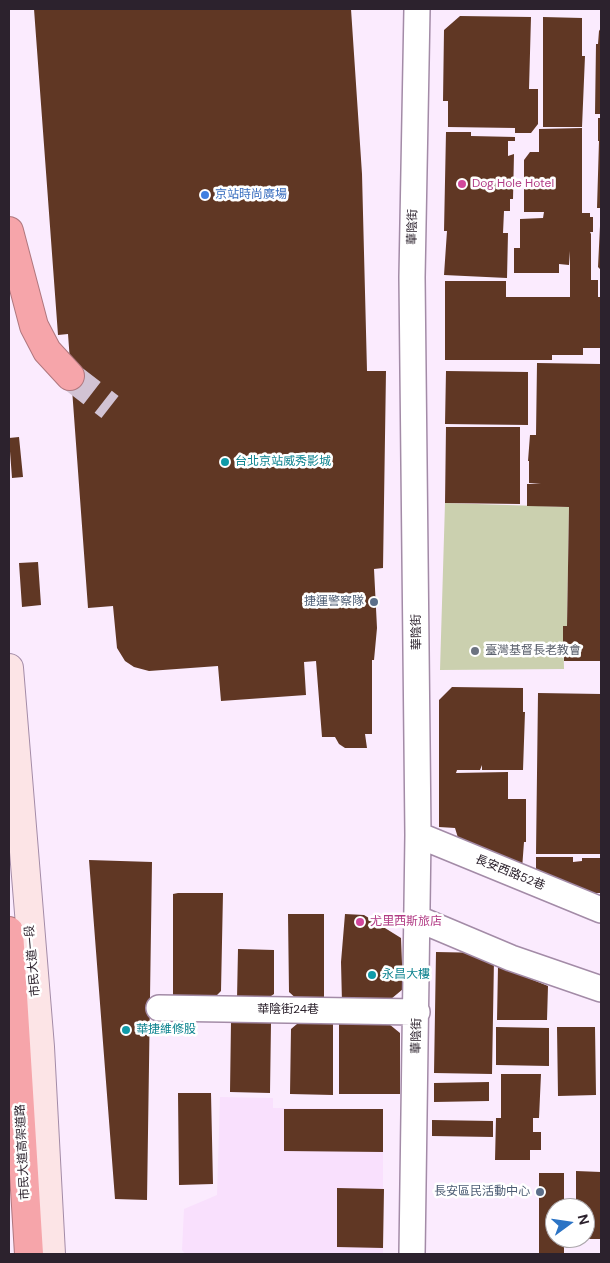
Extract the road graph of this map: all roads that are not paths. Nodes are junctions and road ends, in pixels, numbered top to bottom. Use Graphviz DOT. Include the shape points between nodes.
graph roads {
  1 [pos="417,9"];
  2 [pos="9,231"];
  3 [pos="70,376"];
  4 [pos="9,668"];
  5 [pos="12,733"];
  6 [pos="418,835"];
  7 [pos="601,910"];
  8 [pos="416,918"];
  9 [pos="9,931"];
  10 [pos="601,989"];
  11 [pos="159,1008"];
  12 [pos="417,1012"];
  13 [pos="29,1254"];
  14 [pos="51,1254"];
  15 [pos="412,1254"];
  1 -- 6 [label="street, 華陰街" via="412,277"];
  2 -- 3 [label="highway" via="34,326 47,351"];
  4 -- 5 [label="street, 市民大道一段"];
  5 -- 14 [label="street, 市民大道一段" via="40,1047"];
  6 -- 7 [label="street, 長安西路52巷"];
  6 -- 8 [label="street, 華陰街"];
  8 -- 10 [label="street" via="511,958"];
  8 -- 12 [label="street, 華陰街"];
  9 -- 13 [label="highway, 市民大道高架道路"];
  11 -- 12 [label="street, 華陰街24巷"];
  12 -- 15 [label="street, 華陰街"];
}
